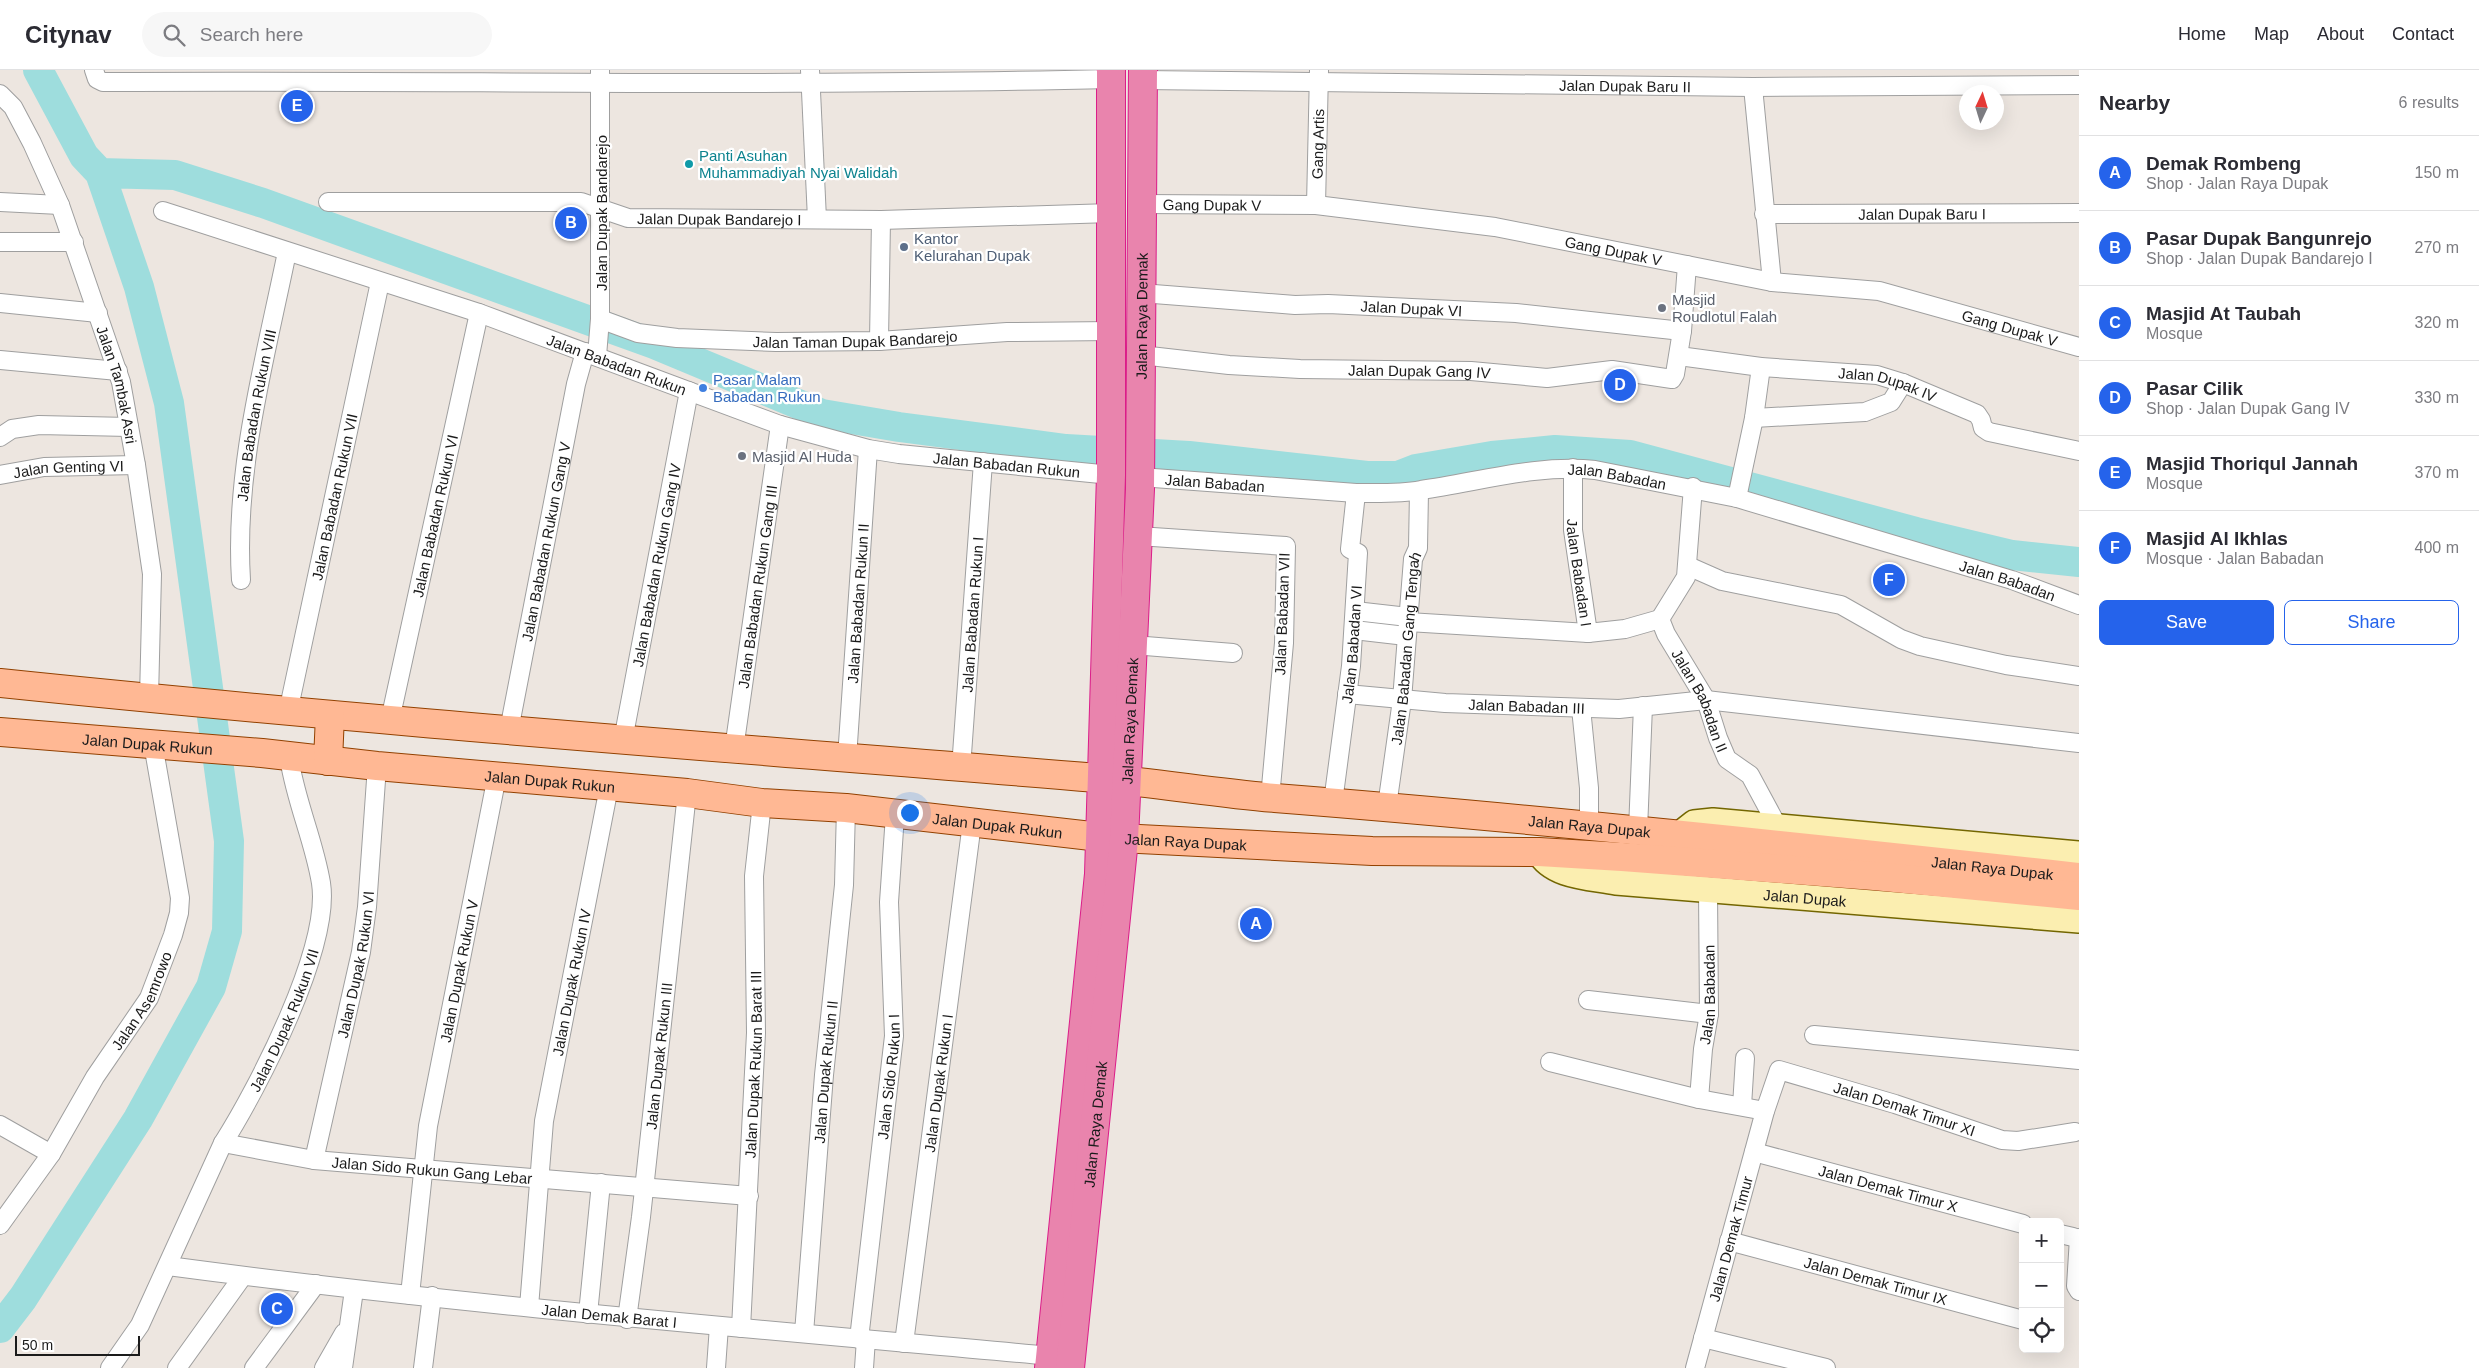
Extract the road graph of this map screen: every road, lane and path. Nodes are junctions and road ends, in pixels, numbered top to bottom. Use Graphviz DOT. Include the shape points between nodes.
graph roads {
  1 [pos="1111,74"];
  2 [pos="95,75"];
  3 [pos="319,75"];
  4 [pos="1143,75"];
  5 [pos="810,76"];
  6 [pos="1319,76"];
  7 [pos="600,77"];
  8 [pos="1624,77"];
  9 [pos="2079,85"];
  10 [pos="1752,87"];
  11 [pos="0,94"];
  12 [pos="0,202"];
  13 [pos="328,202"];
  14 [pos="1141,204"];
  15 [pos="60,205"];
  16 [pos="1316,205"];
  17 [pos="601,209"];
  18 [pos="163,211"];
  19 [pos="1111,213"];
  20 [pos="2079,213"];
  21 [pos="1764,214"];
  22 [pos="817,219"];
  23 [pos="881,220"];
  24 [pos="0,242"];
  25 [pos="74,242"];
  26 [pos="287,252"];
  27 [pos="1687,266"];
  28 [pos="380,282"];
  29 [pos="1772,282"];
  30 [pos="1141,293"];
  31 [pos="0,303"];
  32 [pos="98,313"];
  33 [pos="479,313"];
  34 [pos="600,321"];
  35 [pos="1682,330"];
  36 [pos="1112,331"];
  37 [pos="879,341"];
  38 [pos="2079,347"];
  39 [pos="594,352"];
  40 [pos="1141,355"];
  41 [pos="1679,356"];
  42 [pos="0,360"];
  43 [pos="1761,367"];
  44 [pos="118,371"];
  45 [pos="1902,383"];
  46 [pos="689,391"];
  47 [pos="1754,418"];
  48 [pos="780,425"];
  49 [pos="129,427"];
  50 [pos="0,437"];
  51 [pos="868,449"];
  52 [pos="2079,451"];
  53 [pos="1111,460"];
  54 [pos="1140,461"];
  55 [pos="983,462"];
  56 [pos="136,465"];
  57 [pos="1573,468"];
  58 [pos="0,475"];
  59 [pos="1693,488"];
  60 [pos="1419,491"];
  61 [pos="1356,493"];
  62 [pos="1737,496"];
  63 [pos="1138,536"];
  64 [pos="1688,566"];
  65 [pos="241,580"];
  66 [pos="2079,604"];
  67 [pos="1355,610"];
  68 [pos="1660,619"];
  69 [pos="1407,625"];
  70 [pos="1354,630"];
  71 [pos="1588,634"];
  72 [pos="1133,645"];
  73 [pos="1233,653"];
  74 [pos="2079,676"];
  75 [pos="0,683"];
  76 [pos="1347,694"];
  77 [pos="155,699"];
  78 [pos="1402,700"];
  79 [pos="1706,700"];
  80 [pos="1643,706"];
  81 [pos="1581,708"];
  82 [pos="288,712"];
  83 [pos="330,715"];
  84 [pos="390,720"];
  85 [pos="510,730"];
  86 [pos="0,732"];
  87 [pos="622,740"];
  88 [pos="2079,744"];
  89 [pos="158,745"];
  90 [pos="734,749"];
  91 [pos="289,757"];
  92 [pos="848,758"];
  93 [pos="328,761"];
  94 [pos="377,766"];
  95 [pos="961,768"];
  96 [pos="497,776"];
  97 [pos="1113,780"];
  98 [pos="609,787"];
  99 [pos="687,793"];
  100 [pos="1270,798"];
  101 [pos="1332,802"];
  102 [pos="762,803"];
  103 [pos="1387,806"];
  104 [pos="846,808"];
  105 [pos="895,815"];
  106 [pos="972,823"];
  107 [pos="1589,825"];
  108 [pos="1778,827"];
  109 [pos="1638,830"];
  110 [pos="1680,834"];
  111 [pos="1112,838"];
  112 [pos="1539,852"];
  113 [pos="2079,854"];
  114 [pos="2079,877"];
  115 [pos="1708,890"];
  116 [pos="2079,896"];
  117 [pos="2079,920"];
  118 [pos="1588,1000"];
  119 [pos="1709,1014"];
  120 [pos="1814,1035"];
  121 [pos="1745,1058"];
  122 [pos="2079,1060"];
  123 [pos="1550,1062"];
  124 [pos="1699,1099"];
  125 [pos="1742,1106"];
  126 [pos="1765,1111"];
  127 [pos="0,1125"];
  128 [pos="2075,1132"];
  129 [pos="223,1144"];
  130 [pos="1754,1152"];
  131 [pos="51,1154"];
  132 [pos="314,1160"];
  133 [pos="423,1168"];
  134 [pos="540,1179"];
  135 [pos="601,1183"];
  136 [pos="644,1186"];
  137 [pos="749,1196"];
  138 [pos="2019,1223"];
  139 [pos="0,1225"];
  140 [pos="2071,1236"];
  141 [pos="1729,1241"];
  142 [pos="168,1266"];
  143 [pos="243,1276"];
  144 [pos="316,1284"];
  145 [pos="354,1290"];
  146 [pos="2079,1291"];
  147 [pos="410,1295"];
  148 [pos="432,1296"];
  149 [pos="529,1307"];
  150 [pos="588,1314"];
  151 [pos="627,1319"];
  152 [pos="2019,1319"];
  153 [pos="348,1323"];
  154 [pos="719,1326"];
  155 [pos="741,1328"];
  156 [pos="804,1333"];
  157 [pos="1703,1338"];
  158 [pos="863,1339"];
  159 [pos="904,1343"];
  160 [pos="1057,1364"];
  161 [pos="110,1368"];
  162 [pos="177,1368"];
  163 [pos="254,1368"];
  164 [pos="324,1368"];
  165 [pos="344,1368"];
  166 [pos="423,1368"];
  167 [pos="716,1368"];
  168 [pos="864,1368"];
  169 [pos="1695,1368"];
  170 [pos="1826,1368"];
  1 -- 5 [label="street"];
  1 -- 19 [label="highway, Jalan Raya Demak"];
  2 -- 3 [label="street" via="102,82"];
  3 -- 7 [label="street"];
  4 -- 6 [label="street, Jalan Dupak Baru II"];
  4 -- 14 [label="highway, Jalan Raya Demak"];
  5 -- 7 [label="street"];
  5 -- 22 [label="street"];
  6 -- 8 [label="street, Jalan Dupak Baru II"];
  6 -- 16 [label="street, Gang Artis"];
  7 -- 17 [label="street, Jalan Dupak Bandarejo"];
  8 -- 10 [label="street, Jalan Dupak Baru II"];
  9 -- 10 [label="street, Jalan Dupak Baru II"];
  10 -- 21 [label="street"];
  11 -- 15 [label="street, Jalan Tambak Asri" via="13,107"];
  12 -- 15 [label="street"];
  13 -- 17 [label="street, Jalan Dupak Bandarejo I" via="582,202"];
  14 -- 16 [label="street, Gang Dupak V"];
  14 -- 30 [label="highway, Jalan Raya Demak"];
  15 -- 25 [label="street, Jalan Tambak Asri"];
  16 -- 27 [label="street, Gang Dupak V" via="1495,228"];
  17 -- 22 [label="street, Jalan Dupak Bandarejo I" via="628,218"];
  17 -- 34 [label="street, Jalan Dupak Bandarejo"];
  18 -- 26 [label="street, Jalan Babadan Rukun"];
  19 -- 23 [label="street, Jalan Dupak Bandarejo I"];
  19 -- 36 [label="highway, Jalan Raya Demak"];
  20 -- 21 [label="street, Jalan Dupak Baru I"];
  21 -- 29 [label="street"];
  22 -- 23 [label="street, Jalan Dupak Bandarejo I"];
  23 -- 37 [label="street"];
  24 -- 25 [label="street"];
  25 -- 32 [label="street, Jalan Tambak Asri"];
  26 -- 28 [label="street, Jalan Babadan Rukun"];
  26 -- 65 [label="street, Jalan Babadan Rukun VIII" via="248,448 241,500"];
  27 -- 29 [label="street, Gang Dupak V"];
  27 -- 35 [label="street"];
  28 -- 33 [label="street, Jalan Babadan Rukun"];
  28 -- 82 [label="street, Jalan Babadan Rukun VII"];
  29 -- 38 [label="street, Gang Dupak V" via="1879,291"];
  30 -- 35 [label="street, Jalan Dupak VI" via="1295,304 1516,313"];
  30 -- 40 [label="highway, Jalan Raya Demak"];
  31 -- 32 [label="street"];
  32 -- 44 [label="street, Jalan Tambak Asri"];
  33 -- 39 [label="street, Jalan Babadan Rukun"];
  33 -- 84 [label="street, Jalan Babadan Rukun VI"];
  34 -- 37 [label="street, Jalan Taman Dupak Bandarejo" via="638,333 677,338 776,342"];
  34 -- 39 [label="street, Jalan Dupak Bandarejo"];
  35 -- 41 [label="street"];
  36 -- 37 [label="street, Jalan Taman Dupak Bandarejo" via="1007,332"];
  36 -- 53 [label="highway, Jalan Raya Demak"];
  39 -- 46 [label="street, Jalan Babadan Rukun"];
  39 -- 85 [label="street, Jalan Babadan Rukun Gang V" via="576,384"];
  40 -- 41 [label="street, Jalan Dupak Gang IV" via="1300,369 1471,371 1547,378 1612,370 1668,380 1674,378"];
  40 -- 54 [label="highway, Jalan Raya Demak"];
  41 -- 43 [label="street, Jalan Dupak IV"];
  42 -- 44 [label="street"];
  43 -- 45 [label="street, Jalan Dupak IV" via="1877,375"];
  43 -- 47 [label="street"];
  44 -- 49 [label="street, Jalan Tambak Asri"];
  45 -- 47 [label="street" via="1891,402 1865,412"];
  45 -- 52 [label="street, Jalan Dupak IV" via="1977,414 1982,428 1989,432"];
  46 -- 48 [label="street, Jalan Babadan Rukun"];
  46 -- 87 [label="street, Jalan Babadan Rukun Gang IV"];
  47 -- 62 [label="street"];
  48 -- 51 [label="street, Jalan Babadan Rukun"];
  48 -- 90 [label="street, Jalan Babadan Rukun Gang III"];
  49 -- 50 [label="street" via="39,426 12,429"];
  49 -- 56 [label="street, Jalan Tambak Asri"];
  51 -- 55 [label="street, Jalan Babadan Rukun"];
  51 -- 92 [label="street, Jalan Babadan Rukun II"];
  53 -- 55 [label="street, Jalan Babadan Rukun"];
  53 -- 97 [label="highway, Jalan Raya Demak"];
  54 -- 61 [label="street, Jalan Babadan"];
  54 -- 63 [label="highway, Jalan Raya Demak"];
  55 -- 95 [label="street, Jalan Babadan Rukun I"];
  56 -- 58 [label="street, Jalan Genting VI" via="44,467"];
  56 -- 77 [label="street, Jalan Tambak Asri" via="152,574"];
  57 -- 59 [label="street, Jalan Babadan"];
  57 -- 60 [label="street, Jalan Babadan" via="1504,474"];
  57 -- 71 [label="street, Jalan Babadan I" via="1573,530"];
  59 -- 62 [label="street, Jalan Babadan"];
  59 -- 64 [label="street"];
  60 -- 61 [label="street, Jalan Babadan"];
  60 -- 69 [label="street, Jalan Babadan Gang Tengah" via="1418,548 1413,559"];
  61 -- 67 [label="street, Jalan Babadan VI" via="1350,549 1358,553"];
  62 -- 66 [label="street, Jalan Babadan" via="2012,580"];
  63 -- 72 [label="highway, Jalan Raya Demak"];
  63 -- 100 [label="street, Jalan Babadan VII" via="1286,546 1284,642"];
  64 -- 68 [label="street" via="1686,577"];
  64 -- 74 [label="street" via="1722,581 1841,606 1920,646 2006,665"];
  67 -- 69 [label="street"];
  67 -- 70 [label="street, Jalan Babadan VI"];
  68 -- 71 [label="street, Jalan Babadan I"];
  68 -- 79 [label="street, Jalan Babadan II"];
  69 -- 70 [label="street"];
  69 -- 71 [label="street"];
  69 -- 78 [label="street, Jalan Babadan Gang Tengah"];
  70 -- 76 [label="street, Jalan Babadan VI"];
  72 -- 73 [label="street"];
  72 -- 97 [label="highway, Jalan Raya Demak"];
  75 -- 77 [label="main road"];
  76 -- 78 [label="street, Jalan Babadan III"];
  76 -- 101 [label="street, Jalan Babadan VI"];
  77 -- 82 [label="main road"];
  78 -- 81 [label="street, Jalan Babadan III"];
  78 -- 103 [label="street, Jalan Babadan Gang Tengah"];
  79 -- 80 [label="street, Jalan Babadan III"];
  79 -- 88 [label="street, Jalan Babadan III"];
  79 -- 108 [label="street, Jalan Babadan II" via="1728,759 1750,775"];
  80 -- 81 [label="street, Jalan Babadan III"];
  80 -- 109 [label="street"];
  81 -- 107 [label="street" via="1589,788"];
  82 -- 83 [label="main road"];
  83 -- 84 [label="main road"];
  83 -- 93 [label="main road"];
  84 -- 85 [label="main road"];
  85 -- 87 [label="main road"];
  86 -- 89 [label="main road, Jalan Dupak Rukun"];
  87 -- 90 [label="main road"];
  89 -- 91 [label="main road, Jalan Dupak Rukun"];
  89 -- 131 [label="street, Jalan Asemrowo" via="180,898 179,914 149,998 95,1077"];
  90 -- 92 [label="main road"];
  91 -- 93 [label="main road, Jalan Dupak Rukun"];
  91 -- 129 [label="street, Jalan Dupak Rukun VII" via="292,779 321,883 322,909 304,976 271,1057"];
  92 -- 95 [label="main road"];
  93 -- 94 [label="main road, Jalan Dupak Rukun"];
  94 -- 96 [label="main road, Jalan Dupak Rukun"];
  94 -- 132 [label="street, Jalan Dupak Rukun VI" via="361,952"];
  95 -- 97 [label="main road"];
  96 -- 98 [label="main road, Jalan Dupak Rukun"];
  96 -- 133 [label="street, Jalan Dupak Rukun V" via="428,1126"];
  97 -- 100 [label="main road, Jalan Raya Dupak"];
  97 -- 111 [label="highway, Jalan Raya Demak"];
  98 -- 99 [label="main road, Jalan Dupak Rukun"];
  98 -- 134 [label="street, Jalan Dupak Rukun IV" via="544,1121"];
  99 -- 102 [label="main road, Jalan Dupak Rukun"];
  99 -- 136 [label="street, Jalan Dupak Rukun III"];
  100 -- 101 [label="main road, Jalan Raya Dupak"];
  101 -- 103 [label="main road, Jalan Raya Dupak"];
  102 -- 104 [label="main road, Jalan Dupak Rukun"];
  102 -- 137 [label="street, Jalan Dupak Rukun Barat III" via="754,876 756,1034"];
  103 -- 107 [label="main road, Jalan Raya Dupak"];
  104 -- 105 [label="main road, Jalan Dupak Rukun"];
  104 -- 156 [label="street, Jalan Dupak Rukun II" via="844,885 824,1075"];
  105 -- 106 [label="main road, Jalan Dupak Rukun"];
  105 -- 158 [label="street, Jalan Sido Rukun I" via="889,902 894,1036"];
  106 -- 111 [label="main road, Jalan Dupak Rukun"];
  106 -- 159 [label="street, Jalan Dupak Rukun I"];
  107 -- 109 [label="main road, Jalan Raya Dupak"];
  108 -- 110 [label="main road" via="1708,821 1694,824"];
  108 -- 113 [label="main road"];
  109 -- 110 [label="main road, Jalan Raya Dupak"];
  110 -- 114 [label="main road, Jalan Raya Dupak"];
  111 -- 112 [label="main road, Jalan Raya Dupak" via="1406,852"];
  111 -- 160 [label="highway, Jalan Raya Demak" via="1099,874"];
  112 -- 115 [label="main road, Jalan Dupak" via="1550,866 1563,872 1616,882"];
  112 -- 116 [label="main road, Jalan Raya Dupak" via="1874,876"];
  115 -- 117 [label="main road, Jalan Dupak"];
  115 -- 119 [label="street, Jalan Babadan"];
  118 -- 119 [label="street"];
  119 -- 124 [label="street, Jalan Babadan"];
  120 -- 122 [label="street"];
  121 -- 125 [label="street"];
  123 -- 124 [label="street"];
  124 -- 125 [label="street"];
  125 -- 126 [label="street"];
  126 -- 128 [label="street, Jalan Demak Timur XI" via="1780,1070 2002,1140 2018,1141"];
  126 -- 130 [label="street, Jalan Demak Timur"];
  127 -- 131 [label="street"];
  129 -- 132 [label="street, Jalan Sido Rukun Gang Lebar"];
  129 -- 142 [label="street, Jalan Dupak Rukun VII"];
  130 -- 138 [label="street, Jalan Demak Timur X"];
  130 -- 141 [label="street, Jalan Demak Timur"];
  131 -- 139 [label="street, Jalan Asemrowo"];
  132 -- 133 [label="street, Jalan Sido Rukun Gang Lebar"];
  133 -- 134 [label="street, Jalan Sido Rukun Gang Lebar"];
  133 -- 147 [label="street, Jalan Dupak Rukun V"];
  134 -- 135 [label="street, Jalan Sido Rukun Gang Lebar"];
  134 -- 149 [label="street, Jalan Dupak Rukun IV"];
  135 -- 136 [label="street, Jalan Sido Rukun Gang Lebar"];
  135 -- 150 [label="street"];
  136 -- 137 [label="street, Jalan Sido Rukun Gang Lebar"];
  136 -- 151 [label="street, Jalan Dupak Rukun III"];
  137 -- 155 [label="street, Jalan Dupak Rukun Barat III"];
  140 -- 146 [label="street"];
  141 -- 152 [label="street, Jalan Demak Timur IX"];
  141 -- 157 [label="street, Jalan Demak Timur"];
  142 -- 143 [label="street, Jalan Demak Barat I"];
  142 -- 161 [label="street, Jalan Dupak Rukun VII" via="140,1325"];
  143 -- 144 [label="street, Jalan Demak Barat I"];
  143 -- 162 [label="street"];
  144 -- 145 [label="street, Jalan Demak Barat I"];
  144 -- 163 [label="street"];
  145 -- 147 [label="street, Jalan Demak Barat I"];
  145 -- 153 [label="street"];
  147 -- 148 [label="street, Jalan Demak Barat I"];
  148 -- 149 [label="street, Jalan Demak Barat I"];
  148 -- 166 [label="street"];
  149 -- 150 [label="street, Jalan Demak Barat I"];
  150 -- 151 [label="street, Jalan Demak Barat I"];
  151 -- 154 [label="street, Jalan Demak Barat I"];
  153 -- 164 [label="street"];
  153 -- 165 [label="street"];
  154 -- 155 [label="street, Jalan Demak Barat I"];
  154 -- 167 [label="street"];
  155 -- 156 [label="street, Jalan Demak Barat I"];
  156 -- 158 [label="street, Jalan Demak Barat I"];
  157 -- 169 [label="street, Jalan Demak Timur"];
  157 -- 170 [label="street"];
  158 -- 159 [label="street, Jalan Demak Barat I"];
  158 -- 168 [label="street, Jalan Sido Rukun I"];
  159 -- 160 [label="street, Jalan Demak Barat I"];
}
